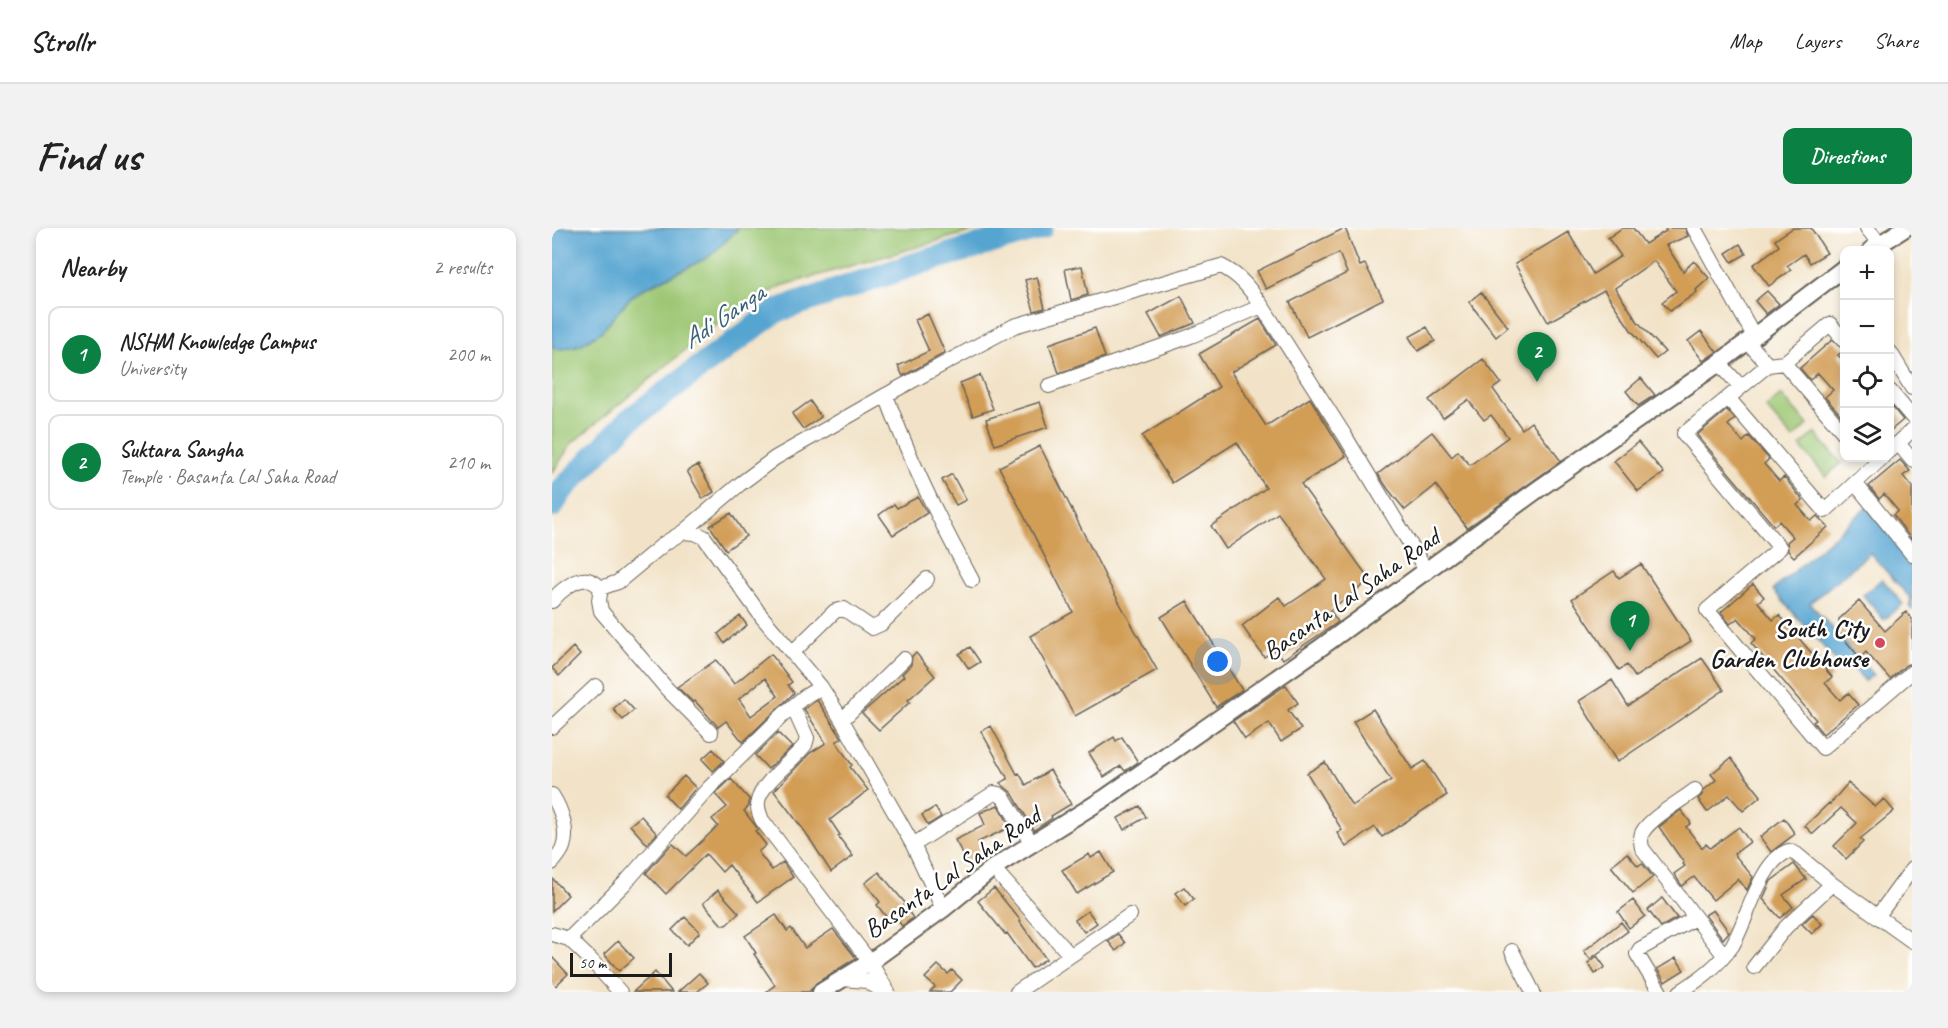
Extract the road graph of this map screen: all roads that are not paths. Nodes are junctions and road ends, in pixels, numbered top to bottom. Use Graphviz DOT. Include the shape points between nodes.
graph roads {
  1 [pos="1694,228"];
  2 [pos="1867,228"];
  3 [pos="1905,228"];
  4 [pos="1876,246"];
  5 [pos="1878,246"];
  6 [pos="1840,276"];
  7 [pos="1262,306"];
  8 [pos="1840,335"];
  9 [pos="1750,338"];
  10 [pos="1891,354"];
  11 [pos="1719,363"];
  12 [pos="1784,363"];
  13 [pos="1768,365"];
  14 [pos="1049,386"];
  15 [pos="1742,387"];
  16 [pos="1912,388"];
  17 [pos="886,394"];
  18 [pos="1894,396"];
  19 [pos="1729,399"];
  20 [pos="1912,417"];
  21 [pos="1840,427"];
  22 [pos="1912,430"];
  23 [pos="1894,447"];
  24 [pos="1912,460"];
  25 [pos="1871,462"];
  26 [pos="1855,483"];
  27 [pos="683,532"];
  28 [pos="1912,554"];
  29 [pos="1427,572"];
  30 [pos="927,579"];
  31 [pos="972,580"];
  32 [pos="601,588"];
  33 [pos="552,601"];
  34 [pos="793,652"];
  35 [pos="904,659"];
  36 [pos="1912,672"];
  37 [pos="596,686"];
  38 [pos="820,687"];
  39 [pos="793,707"];
  40 [pos="842,720"];
  41 [pos="552,727"];
  42 [pos="711,733"];
  43 [pos="1695,790"];
  44 [pos="552,795"];
  45 [pos="1032,844"];
  46 [pos="913,845"];
  47 [pos="552,863"];
  48 [pos="993,868"];
  49 [pos="1912,869"];
  50 [pos="1832,884"];
  51 [pos="943,909"];
  52 [pos="1130,915"];
  53 [pos="1877,917"];
  54 [pos="1695,918"];
  55 [pos="552,934"];
  56 [pos="569,939"];
  57 [pos="1912,941"];
  58 [pos="1512,951"];
  59 [pos="1070,955"];
  60 [pos="1724,955"];
  61 [pos="870,962"];
  62 [pos="1754,967"];
  63 [pos="842,979"];
  64 [pos="620,992"];
  65 [pos="821,992"];
  66 [pos="886,992"];
  67 [pos="1017,992"];
  68 [pos="1533,992"];
  69 [pos="1660,992"];
  70 [pos="1680,992"];
  1 -- 9 [label="street"];
  2 -- 4 [label="street"];
  3 -- 5 [label="main road"];
  6 -- 9 [label="main road, Basanta Lal Saha Road"];
  7 -- 14 [label="street" via="1191,336"];
  7 -- 17 [label="street" via="1247,285 1221,266 1014,326"];
  7 -- 29 [label="street"];
  8 -- 12 [label="street" via="1830,324"];
  9 -- 11 [label="main road, Basanta Lal Saha Road"];
  9 -- 13 [label="street"];
  10 -- 16 [label="street"];
  11 -- 15 [label="street"];
  11 -- 29 [label="main road, Basanta Lal Saha Road"];
  12 -- 13 [label="street"];
  12 -- 21 [label="street"];
  13 -- 15 [label="street"];
  15 -- 19 [label="street"];
  17 -- 27 [label="street" via="775,458"];
  17 -- 31 [label="street" via="908,454"];
  18 -- 20 [label="street"];
  19 -- 26 [label="street" via="1825,511"];
  19 -- 36 [label="street" via="1684,434 1780,548 1707,610 1823,748"];
  22 -- 23 [label="street"];
  23 -- 24 [label="street"];
  25 -- 26 [label="street"];
  26 -- 28 [label="street"];
  27 -- 32 [label="street" via="618,582"];
  27 -- 34 [label="street" via="704,537 762,617"];
  29 -- 45 [label="main road, Basanta Lal Saha Road" via="1105,798"];
  30 -- 34 [label="street" via="881,624 872,628 844,609 835,610"];
  32 -- 33 [label="street" via="588,580 580,581"];
  32 -- 42 [label="street" via="601,611 667,690"];
  34 -- 38 [label="street"];
  35 -- 40 [label="street"];
  37 -- 41 [label="street"];
  38 -- 39 [label="street"];
  38 -- 40 [label="street"];
  39 -- 56 [label="street" via="693,805 626,883"];
  39 -- 61 [label="street" via="807,738 805,745 765,788 757,809"];
  40 -- 46 [label="street"];
  43 -- 54 [label="street" via="1643,831 1640,840"];
  44 -- 47 [label="street" via="560,810 565,840"];
  45 -- 46 [label="street" via="1004,798 994,793"];
  45 -- 48 [label="main road, Basanta Lal Saha Road"];
  46 -- 51 [label="street"];
  48 -- 51 [label="main road, Basanta Lal Saha Road"];
  48 -- 59 [label="street"];
  49 -- 53 [label="street"];
  50 -- 53 [label="street"];
  50 -- 60 [label="street" via="1796,854 1784,852 1763,879 1742,927"];
  50 -- 62 [label="street" via="1786,927"];
  51 -- 61 [label="main road, Basanta Lal Saha Road"];
  52 -- 59 [label="street"];
  53 -- 57 [label="street"];
  54 -- 60 [label="street"];
  54 -- 69 [label="street" via="1637,954"];
  55 -- 56 [label="street"];
  56 -- 64 [label="street"];
  58 -- 68 [label="street"];
  59 -- 67 [label="street"];
  60 -- 70 [label="street" via="1712,970"];
  61 -- 63 [label="main road, Basanta Lal Saha Road"];
  61 -- 66 [label="street"];
  63 -- 65 [label="main road, Basanta Lal Saha Road"];
  63 -- 66 [label="street" via="867,981"];
}
